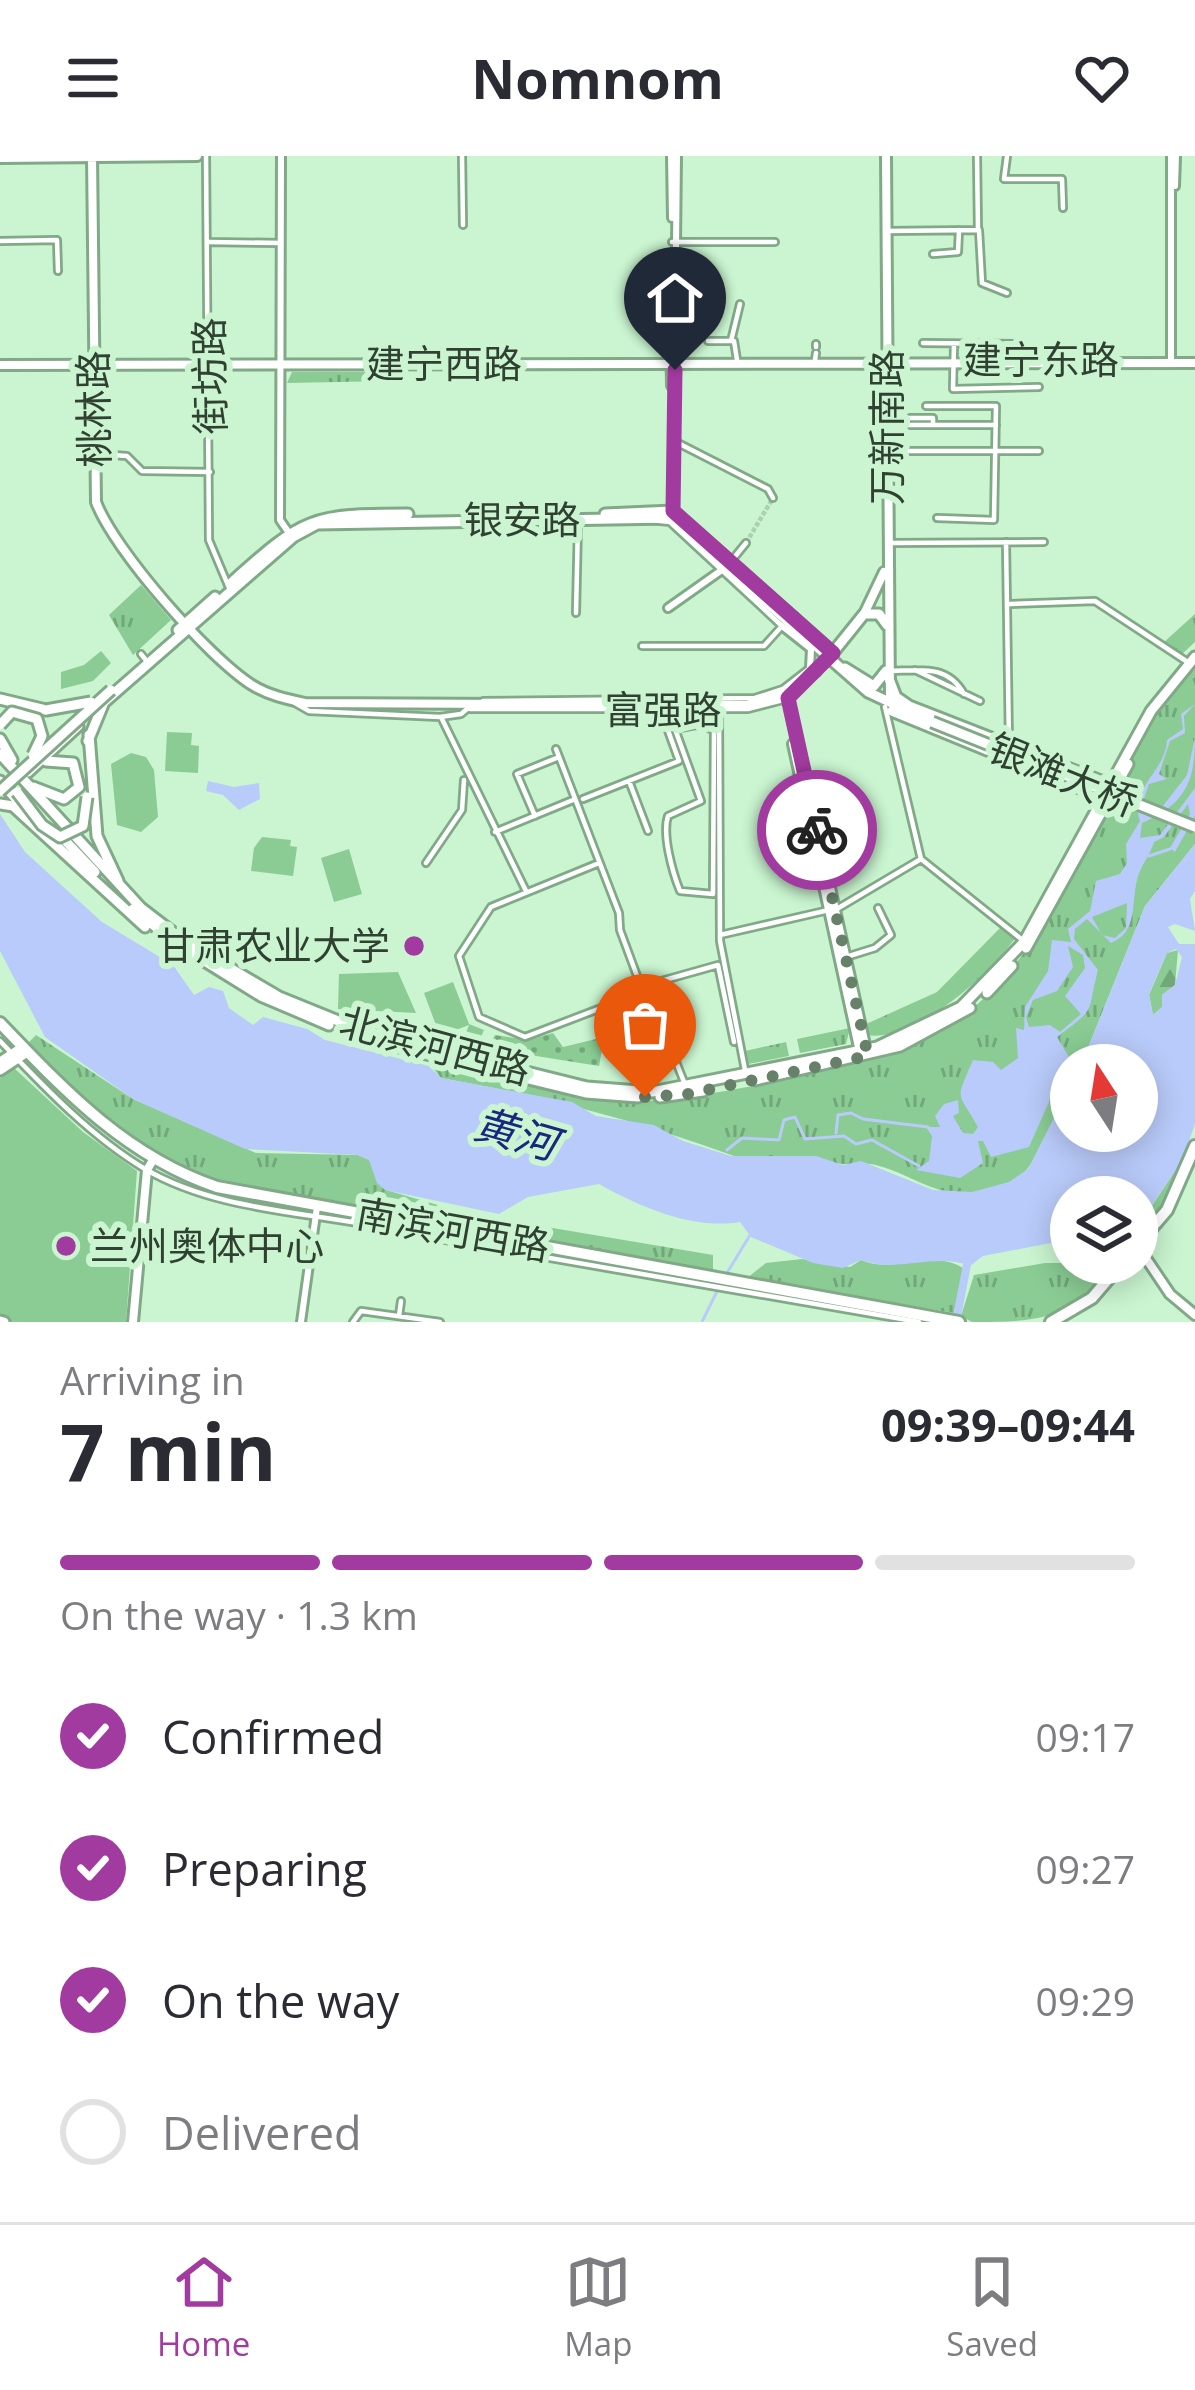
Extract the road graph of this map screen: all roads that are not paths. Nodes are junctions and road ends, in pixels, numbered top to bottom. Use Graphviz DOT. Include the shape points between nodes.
graph roads {
  1 [pos="92,156"];
  2 [pos="197,156"];
  3 [pos="206,156"];
  4 [pos="281,156"];
  5 [pos="462,156"];
  6 [pos="674,156"];
  7 [pos="886,156"];
  8 [pos="977,156"];
  9 [pos="1007,156"];
  10 [pos="1174,156"];
  11 [pos="0,158"];
  12 [pos="1064,208"];
  13 [pos="463,225"];
  14 [pos="959,230"];
  15 [pos="978,230"];
  16 [pos="886,231"];
  17 [pos="0,241"];
  18 [pos="208,242"];
  19 [pos="674,242"];
  20 [pos="775,242"];
  21 [pos="281,243"];
  22 [pos="933,254"];
  23 [pos="58,271"];
  24 [pos="1007,293"];
  25 [pos="740,304"];
  26 [pos="708,341"];
  27 [pos="731,341"];
  28 [pos="923,343"];
  29 [pos="954,344"];
  30 [pos="1016,344"];
  31 [pos="736,360"];
  32 [pos="1173,361"];
  33 [pos="1195,361"];
  34 [pos="93,362"];
  35 [pos="210,362"];
  36 [pos="280,362"];
  37 [pos="672,362"];
  38 [pos="888,362"];
  39 [pos="955,362"];
  40 [pos="0,363"];
  41 [pos="1039,387"];
  42 [pos="995,389"];
  43 [pos="926,406"];
  44 [pos="995,406"];
  45 [pos="905,421"];
  46 [pos="996,424"];
  47 [pos="675,441"];
  48 [pos="687,450"];
  49 [pos="905,451"];
  50 [pos="995,451"];
  51 [pos="1039,451"];
  52 [pos="675,453"];
  53 [pos="93,454"];
  54 [pos="210,472"];
  55 [pos="772,498"];
  56 [pos="671,517"];
  57 [pos="937,518"];
  58 [pos="578,520"];
  59 [pos="292,537"];
  60 [pos="1006,542"];
  61 [pos="1044,542"];
  62 [pos="746,543"];
  63 [pos="886,544"];
  64 [pos="887,565"];
  65 [pos="727,566"];
  66 [pos="229,588"];
  67 [pos="1008,604"];
  68 [pos="668,608"];
  69 [pos="576,613"];
  70 [pos="864,614"];
  71 [pos="190,624"];
  72 [pos="886,625"];
  73 [pos="782,626"];
  74 [pos="642,646"];
  75 [pos="811,649"];
  76 [pos="831,656"];
  77 [pos="1193,662"];
  78 [pos="811,668"];
  79 [pos="915,670"];
  80 [pos="886,671"];
  81 [pos="111,690"];
  82 [pos="868,692"];
  83 [pos="964,694"];
  84 [pos="785,695"];
  85 [pos="0,701"];
  86 [pos="294,701"];
  87 [pos="980,701"];
  88 [pos="104,702"];
  89 [pos="888,702"];
  90 [pos="471,707"];
  91 [pos="660,707"];
  92 [pos="697,707"];
  93 [pos="719,707"];
  94 [pos="440,717"];
  95 [pos="932,721"];
  96 [pos="0,724"];
  97 [pos="697,725"];
  98 [pos="89,735"];
  99 [pos="0,741"];
  100 [pos="1009,745"];
  101 [pos="1,761"];
  102 [pos="464,774"];
  103 [pos="25,775"];
  104 [pos="0,781"];
  105 [pos="629,781"];
  106 [pos="1113,785"];
  107 [pos="0,797"];
  108 [pos="1106,799"];
  109 [pos="579,800"];
  110 [pos="535,816"];
  111 [pos="1195,825"];
  112 [pos="648,831"];
  113 [pos="495,832"];
  114 [pos="921,859"];
  115 [pos="599,862"];
  116 [pos="426,863"];
  117 [pos="526,891"];
  118 [pos="141,908"];
  119 [pos="878,908"];
  120 [pos="832,910"];
  121 [pos="720,935"];
  122 [pos="1020,938"];
  123 [pos="178,942"];
  124 [pos="845,957"];
  125 [pos="261,996"];
  126 [pos="0,1032"];
  127 [pos="734,1042"];
  128 [pos="20,1053"];
  129 [pos="864,1053"];
  130 [pos="441,1054"];
  131 [pos="0,1066"];
  132 [pos="745,1070"];
  133 [pos="684,1082"];
  134 [pos="1193,1163"];
  135 [pos="150,1165"];
  136 [pos="316,1212"];
  137 [pos="1158,1224"];
  138 [pos="1158,1276"];
  139 [pos="1106,1284"];
  140 [pos="745,1288"];
  141 [pos="401,1301"];
  142 [pos="856,1313"];
  143 [pos="1195,1313"];
  144 [pos="399,1316"];
  145 [pos="944,1321"];
  146 [pos="133,1322"];
  147 [pos="301,1322"];
  148 [pos="353,1322"];
  149 [pos="440,1322"];
  150 [pos="854,1322"];
  151 [pos="919,1322"];
  152 [pos="1055,1322"];
  1 -- 2 [label="main road"];
  1 -- 11 [label="main road"];
  1 -- 34 [label="main road, 桃林路"];
  3 -- 18 [label="street, 街坊路"];
  4 -- 21 [label="street"];
  5 -- 13 [label="street"];
  6 -- 19 [label="street"];
  7 -- 16 [label="main road, 万新南路"];
  8 -- 15 [label="street"];
  9 -- 12 [label="street" via="1004,179 1062,179"];
  10 -- 32 [label="street"];
  14 -- 15 [label="street"];
  14 -- 16 [label="street"];
  14 -- 22 [label="street" via="958,252"];
  15 -- 24 [label="street" via="982,283"];
  16 -- 38 [label="main road, 万新南路"];
  17 -- 23 [label="street" via="57,241"];
  18 -- 21 [label="street"];
  18 -- 35 [label="street, 街坊路"];
  19 -- 20 [label="street"];
  19 -- 37 [label="street"];
  21 -- 36 [label="street"];
  25 -- 27 [label="street"];
  26 -- 27 [label="street"];
  27 -- 31 [label="street"];
  28 -- 29 [label="street"];
  29 -- 30 [label="street"];
  29 -- 39 [label="street"];
  31 -- 37 [label="main road, 建宁西路"];
  31 -- 38 [label="main road, 建宁西路" via="816,351"];
  32 -- 33 [label="main road, 建宁东路"];
  32 -- 39 [label="main road, 建宁东路"];
  34 -- 35 [label="main road, 建宁西路"];
  34 -- 40 [label="main road, 建宁西路"];
  34 -- 53 [label="main road, 桃林路"];
  35 -- 36 [label="main road, 建宁西路"];
  35 -- 54 [label="street, 街坊路"];
  36 -- 37 [label="main road, 建宁西路"];
  36 -- 59 [label="street" via="280,520"];
  37 -- 38 [label="main road, 建宁西路"];
  37 -- 47 [label="street"];
  37 -- 56 [label="street"];
  38 -- 39 [label="main road, 建宁东路"];
  38 -- 63 [label="main road, 万新南路"];
  39 -- 42 [label="street" via="953,389"];
  41 -- 42 [label="street"];
  42 -- 44 [label="street"];
  43 -- 44 [label="street"];
  44 -- 46 [label="street"];
  45 -- 46 [label="street"];
  46 -- 50 [label="street"];
  47 -- 48 [label="street"];
  47 -- 52 [label="street"];
  48 -- 52 [label="street"];
  48 -- 55 [label="street"];
  49 -- 50 [label="street"];
  50 -- 51 [label="street"];
  50 -- 57 [label="street" via="994,520"];
  52 -- 56 [label="street"];
  53 -- 54 [label="street" via="127,456 142,471"];
  53 -- 71 [label="main road, 桃林路" via="96,502 115,543"];
  54 -- 66 [label="street, 街坊路" via="208,540"];
  56 -- 58 [label="main road, 银安路"];
  56 -- 59 [label="main road, 银安路" via="330,515"];
  56 -- 65 [label="main road"];
  56 -- 76 [label="main road"];
  58 -- 59 [label="main road, 银安路" via="333,521"];
  58 -- 69 [label="street"];
  59 -- 66 [label="main road, 银安路"];
  60 -- 61 [label="street"];
  60 -- 63 [label="street"];
  60 -- 67 [label="street"];
  62 -- 65 [label="street"];
  63 -- 64 [label="main road, 万新南路"];
  64 -- 70 [label="main road"];
  64 -- 72 [label="main road, 万新南路"];
  65 -- 68 [label="street"];
  65 -- 73 [label="street"];
  65 -- 76 [label="main road"];
  66 -- 71 [label="main road, 银安路"];
  67 -- 77 [label="street" via="1095,601"];
  67 -- 100 [label="street"];
  70 -- 72 [label="main road" via="879,614"];
  70 -- 76 [label="main road"];
  71 -- 81 [label="main road, 银安路"];
  71 -- 86 [label="main road, 富强路" via="227,668"];
  71 -- 88 [label="main road, 银安路"];
  72 -- 80 [label="main road, 万新南路"];
  73 -- 74 [label="street" via="764,646"];
  73 -- 75 [label="street"];
  75 -- 76 [label="street"];
  75 -- 78 [label="street"];
  76 -- 80 [label="main road" via="874,686"];
  76 -- 82 [label="main road"];
  76 -- 84 [label="main road"];
  77 -- 106 [label="main road, 北滨河西路" via="1151,711"];
  78 -- 84 [label="street"];
  79 -- 80 [label="street"];
  79 -- 83 [label="street"];
  79 -- 83 [label="street" via="956,679"];
  80 -- 89 [label="main road, 万新南路"];
  80 -- 100 [label="main road" via="902,703"];
  81 -- 85 [label="main road, bridge" via="82,706 46,710"];
  81 -- 103 [label="main road, 银安路, bridge"];
  82 -- 89 [label="main road"];
  82 -- 95 [label="main road"];
  83 -- 87 [label="street"];
  84 -- 90 [label="street, 富强路" via="489,699"];
  84 -- 93 [label="main road, 富强路"];
  84 -- 120 [label="main road"];
  86 -- 90 [label="main road, 富强路"];
  86 -- 94 [label="street" via="309,711"];
  88 -- 98 [label="main road"];
  88 -- 103 [label="main road, 银安路, bridge"];
  89 -- 95 [label="main road"];
  89 -- 108 [label="main road"];
  89 -- 114 [label="street"];
  90 -- 91 [label="main road, 富强路"];
  90 -- 94 [label="street"];
  91 -- 92 [label="main road, 富强路"];
  91 -- 105 [label="street" via="679,761"];
  92 -- 93 [label="main road, 富强路"];
  92 -- 97 [label="street"];
  93 -- 121 [label="street"];
  94 -- 102 [label="street"];
  95 -- 111 [label="main road, 银滩大桥, bridge"];
  96 -- 103 [label="main road, bridge" via="12,712 37,719 42,736"];
  97 -- 97 [label="street" via="674,729 700,801 673,812 664,826 680,891 713,894 714,730"];
  98 -- 101 [label="main road, bridge" via="80,830 56,836"];
  98 -- 118 [label="main road" via="98,836 111,871"];
  99 -- 103 [label="main road"];
  100 -- 106 [label="main road"];
  101 -- 103 [label="main road"];
  101 -- 103 [label="main road, 北滨河西路"];
  101 -- 123 [label="main road, 北滨河西路" via="104,881"];
  102 -- 113 [label="street"];
  102 -- 116 [label="street" via="462,810"];
  103 -- 103 [label="main road" via="48,797 72,796 80,781 73,763 55,758"];
  103 -- 107 [label="main road, bridge"];
  103 -- 118 [label="main road, 北滨河西路"];
  104 -- 123 [label="main road, bridge" via="124,908"];
  105 -- 109 [label="street"];
  105 -- 112 [label="street"];
  106 -- 108 [label="main road, 北滨河西路"];
  107 -- 125 [label="main road" via="153,933"];
  108 -- 129 [label="main road, 北滨河西路" via="1031,931 989,984 926,1028"];
  109 -- 110 [label="street"];
  109 -- 110 [label="street" via="557,753 518,774"];
  109 -- 115 [label="street"];
  110 -- 113 [label="street"];
  113 -- 117 [label="street"];
  114 -- 120 [label="street"];
  114 -- 122 [label="street"];
  115 -- 117 [label="street"];
  115 -- 117 [label="street" via="643,992 524,1037 479,1017 459,956 491,908"];
  118 -- 123 [label="main road, 北滨河西路"];
  119 -- 124 [label="street" via="891,935"];
  120 -- 121 [label="street"];
  120 -- 124 [label="main road"];
  120 -- 129 [label="main road"];
  121 -- 132 [label="street"];
  123 -- 125 [label="main road, 北滨河西路"];
  123 -- 130 [label="main road, 北滨河西路" via="318,1014"];
  124 -- 129 [label="main road"];
  125 -- 130 [label="main road, 北滨河西路" via="356,1035"];
  126 -- 128 [label="highway, 南滨河西路"];
  127 -- 133 [label="street" via="718,965 654,983 648,991"];
  128 -- 131 [label="main road"];
  128 -- 135 [label="highway, 南滨河西路" via="81,1115"];
  129 -- 130 [label="main road, 北滨河西路" via="644,1092"];
  134 -- 137 [label="highway"];
  135 -- 136 [label="highway, 南滨河西路" via="204,1190"];
  135 -- 146 [label="main road"];
  136 -- 140 [label="highway, 南滨河西路"];
  136 -- 147 [label="street"];
  138 -- 143 [label="main road"];
  139 -- 152 [label="highway"];
  140 -- 142 [label="street, 南滨河西路"];
  140 -- 145 [label="highway, 南滨河西路"];
  141 -- 144 [label="street"];
  142 -- 150 [label="street"];
  142 -- 151 [label="street, 南滨河西路"];
  144 -- 148 [label="street" via="361,1311"];
  144 -- 149 [label="street"];
}
